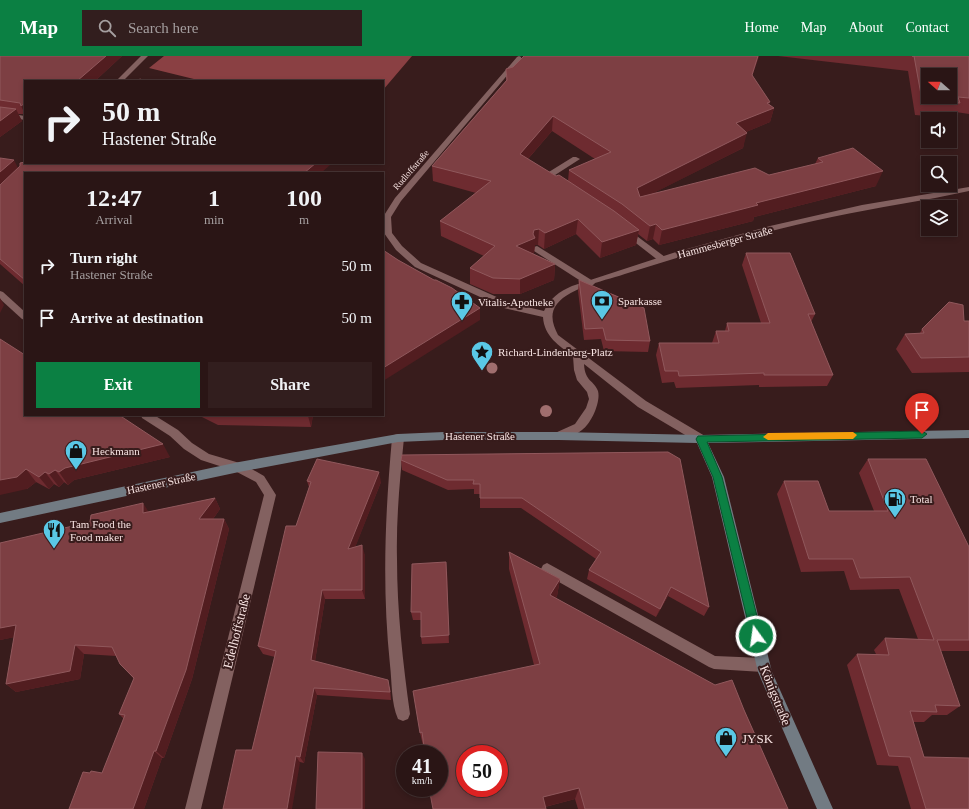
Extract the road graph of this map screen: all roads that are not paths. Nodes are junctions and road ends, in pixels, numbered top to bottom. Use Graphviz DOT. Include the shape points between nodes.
graph roads {
  1 [pos="145,56"];
  2 [pos="519,58"];
  3 [pos="120,80"];
  4 [pos="0,114"];
  5 [pos="24,118"];
  6 [pos="576,159"];
  7 [pos="559,185"];
  8 [pos="969,189"];
  9 [pos="622,227"];
  10 [pos="537,249"];
  11 [pos="662,259"];
  12 [pos="590,283"];
  13 [pos="0,294"];
  14 [pos="548,315"];
  15 [pos="24,316"];
  16 [pos="578,355"];
  17 [pos="148,416"];
  18 [pos="969,434"];
  19 [pos="559,436"];
  20 [pos="398,438"];
  21 [pos="701,439"];
  22 [pos="239,467"];
  23 [pos="0,518"];
  24 [pos="547,568"];
  25 [pos="763,666"];
  26 [pos="403,714"];
  27 [pos="193,809"];
  28 [pos="825,809"];
  1 -- 3 [label="street"];
  2 -- 14 [label="street, Rudloffstraße" via="398,200 387,218 388,233 399,248 418,265 507,306"];
  4 -- 5 [label="street"];
  6 -- 7 [label="street" via="547,177"];
  8 -- 11 [label="street, Hammesberger Straße" via="786,225"];
  9 -- 11 [label="street"];
  10 -- 12 [label="street"];
  11 -- 12 [label="street, Hammesberger Straße"];
  12 -- 14 [label="street, Hammesberger Straße" via="554,300"];
  13 -- 15 [label="street"];
  14 -- 16 [label="street" via="547,323 555,337"];
  16 -- 19 [label="street" via="582,380 592,390 593,404 579,427"];
  16 -- 21 [label="street" via="642,404"];
  17 -- 22 [label="street, Edelhoffstraße" via="205,457"];
  18 -- 21 [label="main road, Hastener Straße"];
  19 -- 20 [label="main road, Hastener Straße"];
  19 -- 21 [label="main road, Hastener Straße"];
  20 -- 22 [label="main road, Hastener Straße"];
  20 -- 26 [label="street" via="392,503 391,576 395,652"];
  21 -- 25 [label="main road, Königstraße" via="718,477"];
  22 -- 23 [label="main road, Hastener Straße"];
  22 -- 27 [label="street, Edelhoffstraße" via="260,479 270,495"];
  24 -- 25 [label="street" via="714,662"];
  25 -- 28 [label="main road, Königstraße"];
}
